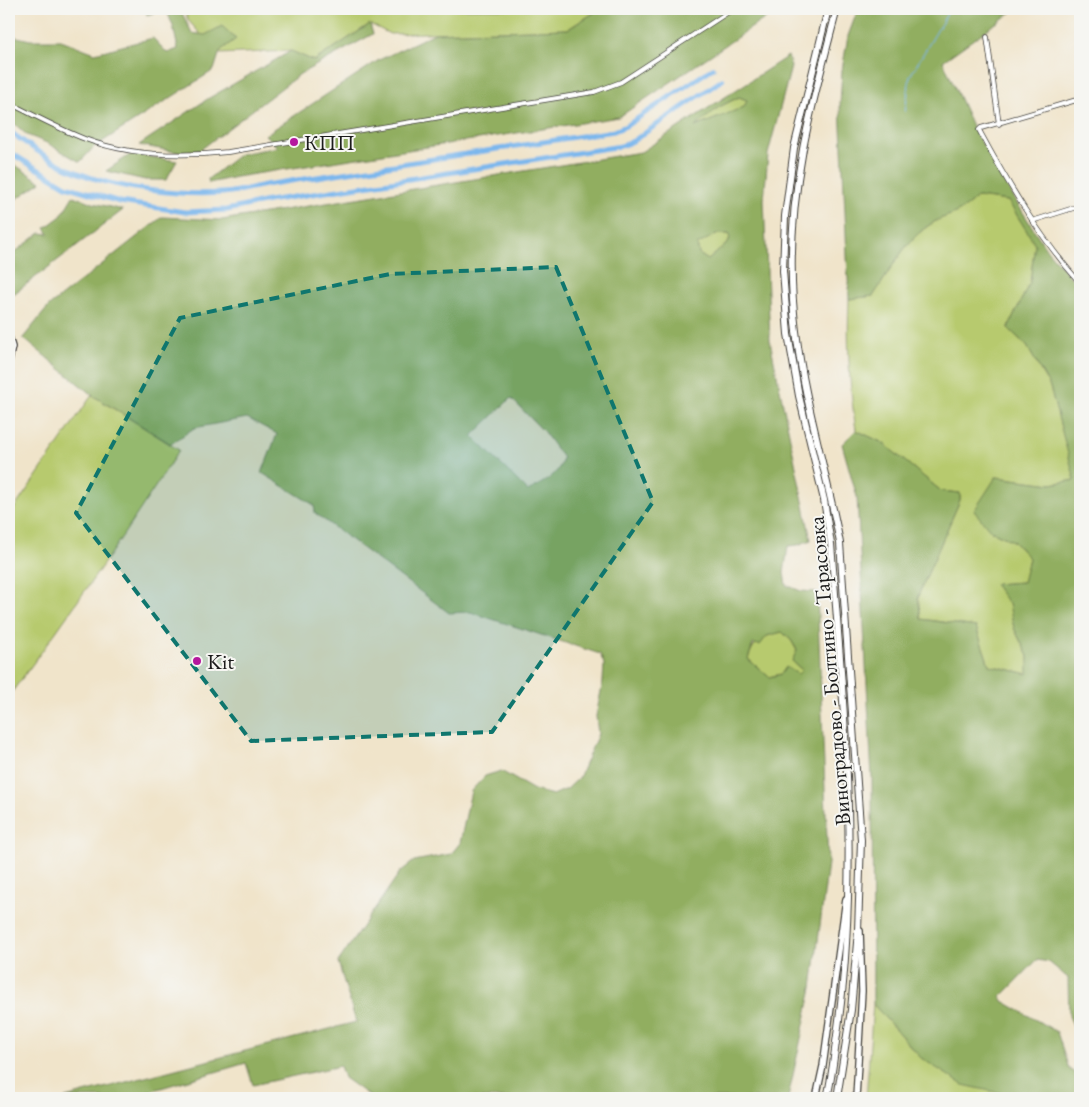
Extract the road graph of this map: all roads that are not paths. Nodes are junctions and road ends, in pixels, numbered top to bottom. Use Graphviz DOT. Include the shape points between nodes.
graph roads {
  1 [pos="733,9"];
  2 [pos="828,9"];
  3 [pos="837,9"];
  4 [pos="987,37"];
  5 [pos="1080,99"];
  6 [pos="9,103"];
  7 [pos="999,124"];
  8 [pos="1080,206"];
  9 [pos="1032,221"];
  10 [pos="1080,284"];
  11 [pos="9,337"];
  12 [pos="9,362"];
  13 [pos="849,872"];
  14 [pos="860,909"];
  15 [pos="816,1098"];
  16 [pos="827,1098"];
  17 [pos="837,1098"];
  18 [pos="856,1098"];
  1 -- 6 [label="street" via="621,82 594,92 258,147 173,155 117,149 84,139"];
  2 -- 13 [label="main road, Виноградово - Болтино - Тарасовка" via="794,148 785,216 783,271 788,334 831,544"];
  3 -- 14 [label="main road, Виноградово - Болтино - Тарасовка" via="803,149 794,216 792,268 796,331 806,390 840,543 861,840"];
  4 -- 7 [label="street"];
  5 -- 7 [label="street"];
  7 -- 9 [label="street" via="979,130"];
  8 -- 9 [label="street"];
  9 -- 10 [label="street"];
  11 -- 12 [label="main road" via="12,347"];
  13 -- 15 [label="main road"];
  13 -- 16 [label="main road, Виноградово - Болтино - Тарасовка" via="841,1006"];
  14 -- 17 [label="main road, Виноградово - Болтино - Тарасовка" via="851,1010"];
  14 -- 18 [label="main road" via="862,991"];
}
